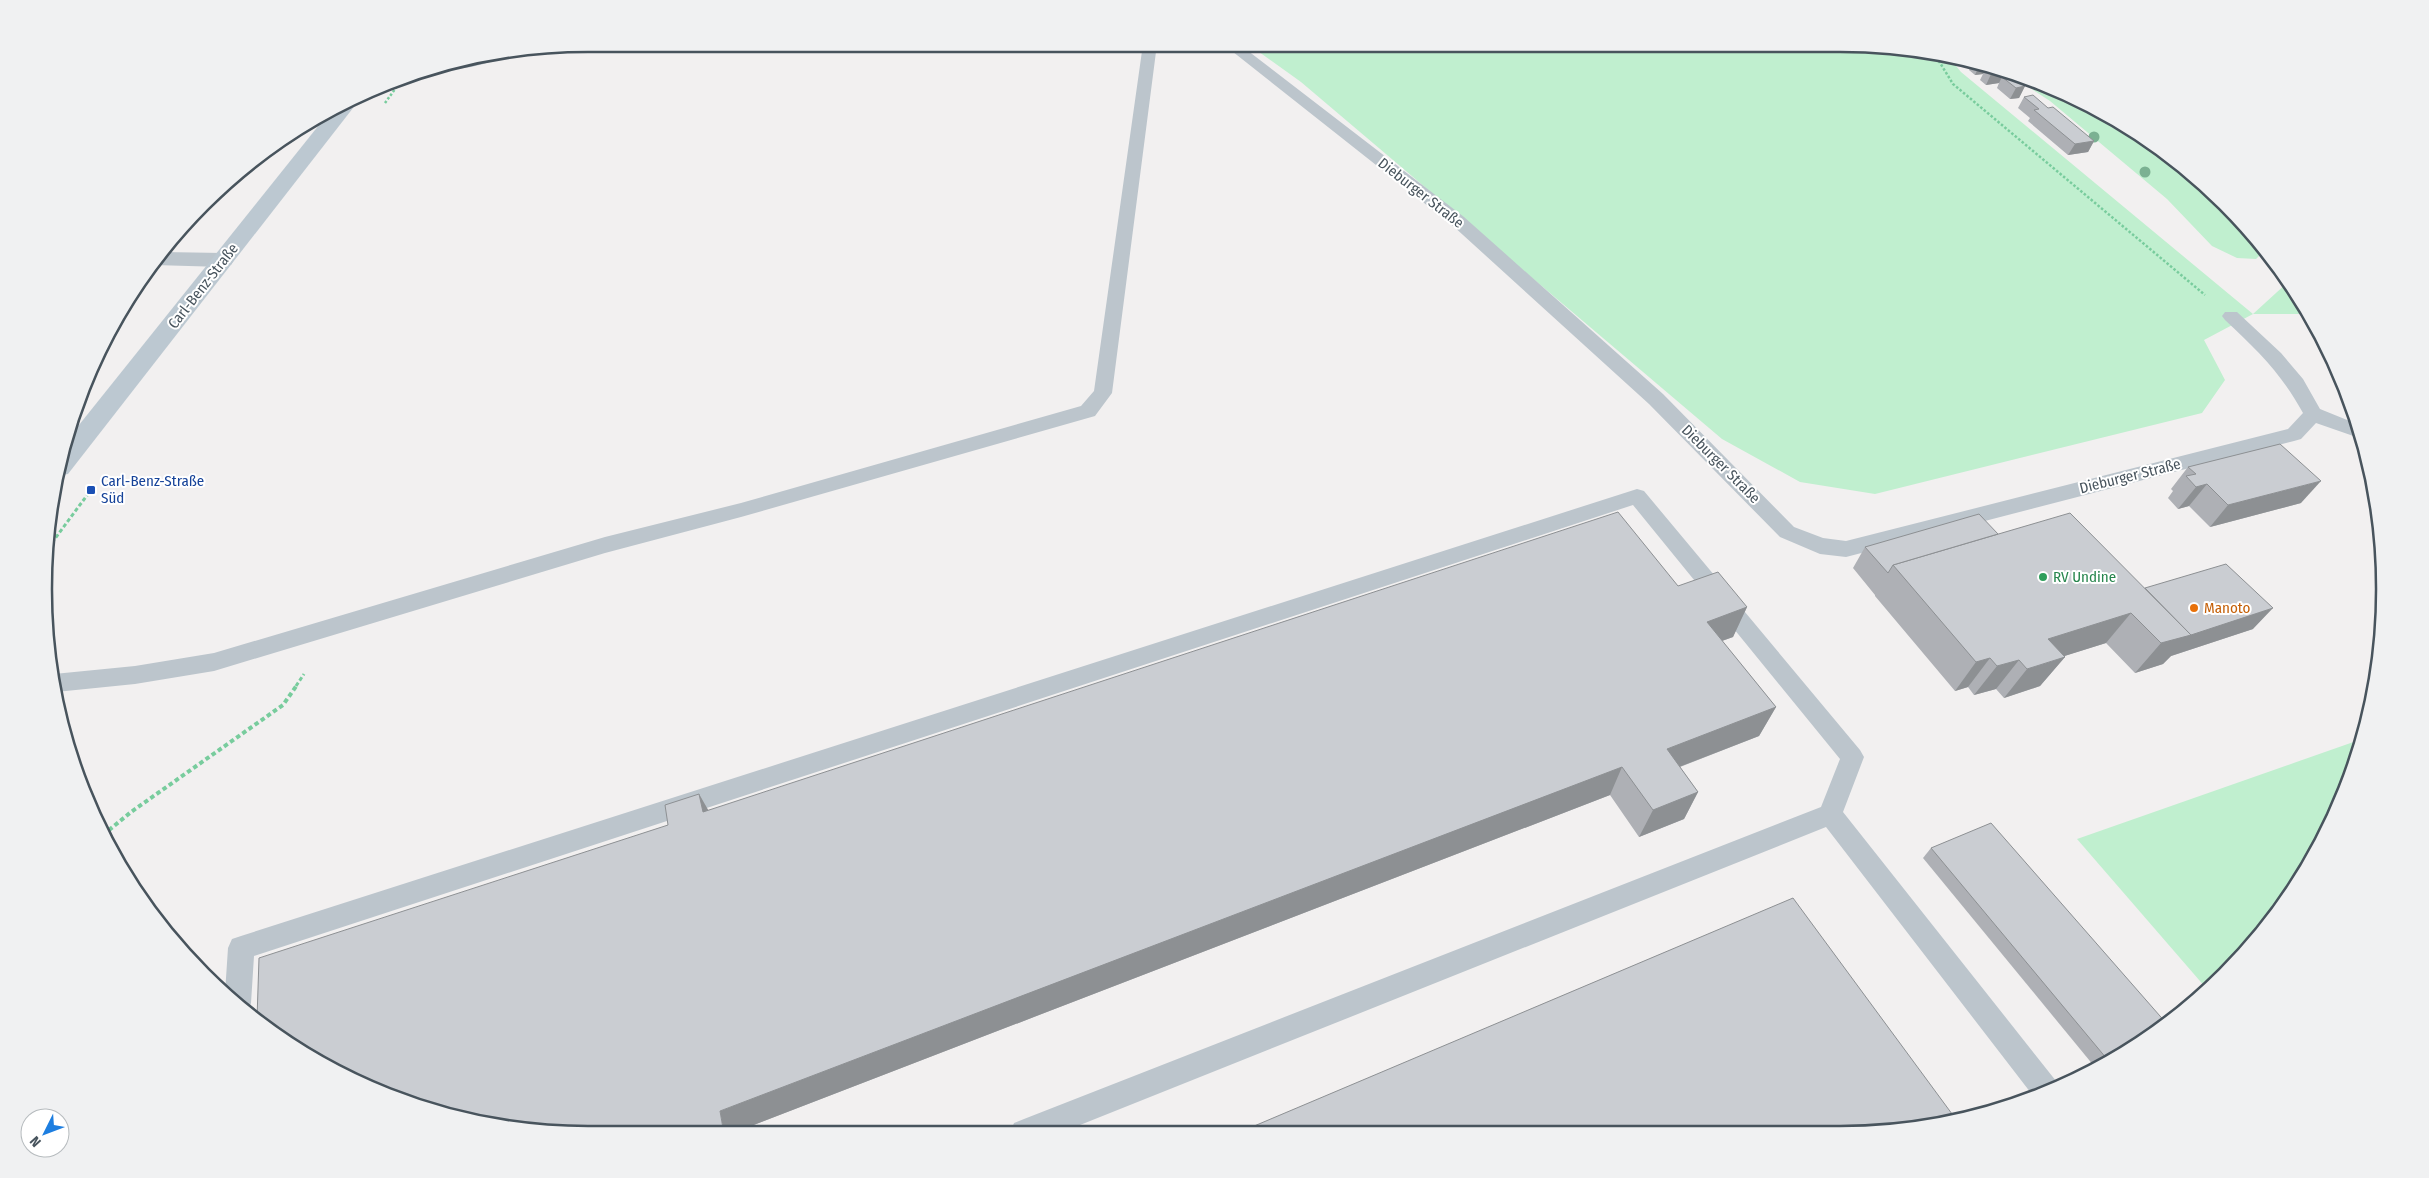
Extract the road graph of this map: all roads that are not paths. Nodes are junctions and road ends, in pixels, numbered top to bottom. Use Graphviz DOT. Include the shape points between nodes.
graph roads {
  1 [pos="1149,52"];
  2 [pos="1240,52"];
  3 [pos="337,116"];
  4 [pos="165,259"];
  5 [pos="223,260"];
  6 [pos="2230,316"];
  7 [pos="2313,414"];
  8 [pos="2352,430"];
  9 [pos="70,454"];
  10 [pos="61,682"];
  11 [pos="1830,814"];
  12 [pos="238,995"];
  13 [pos="2043,1086"];
  14 [pos="1042,1126"];
  1 -- 10 [label="lane" via="1103,393 1088,411 596,548 214,662"];
  2 -- 7 [label="lane, Dieburger Straße" via="1458,221 1656,399 1788,532 1820,546 1846,549 2294,434"];
  3 -- 5 [label="main road, Carl-Benz-Straße"];
  4 -- 5 [label="street"];
  5 -- 9 [label="main road, Carl-Benz-Straße"];
  6 -- 7 [label="lane" via="2276,357 2296,383"];
  7 -- 8 [label="lane"];
  11 -- 12 [label="lane" via="1852,757 1637,496 241,948"];
  11 -- 13 [label="lane"];
  11 -- 14 [label="lane"];
}
